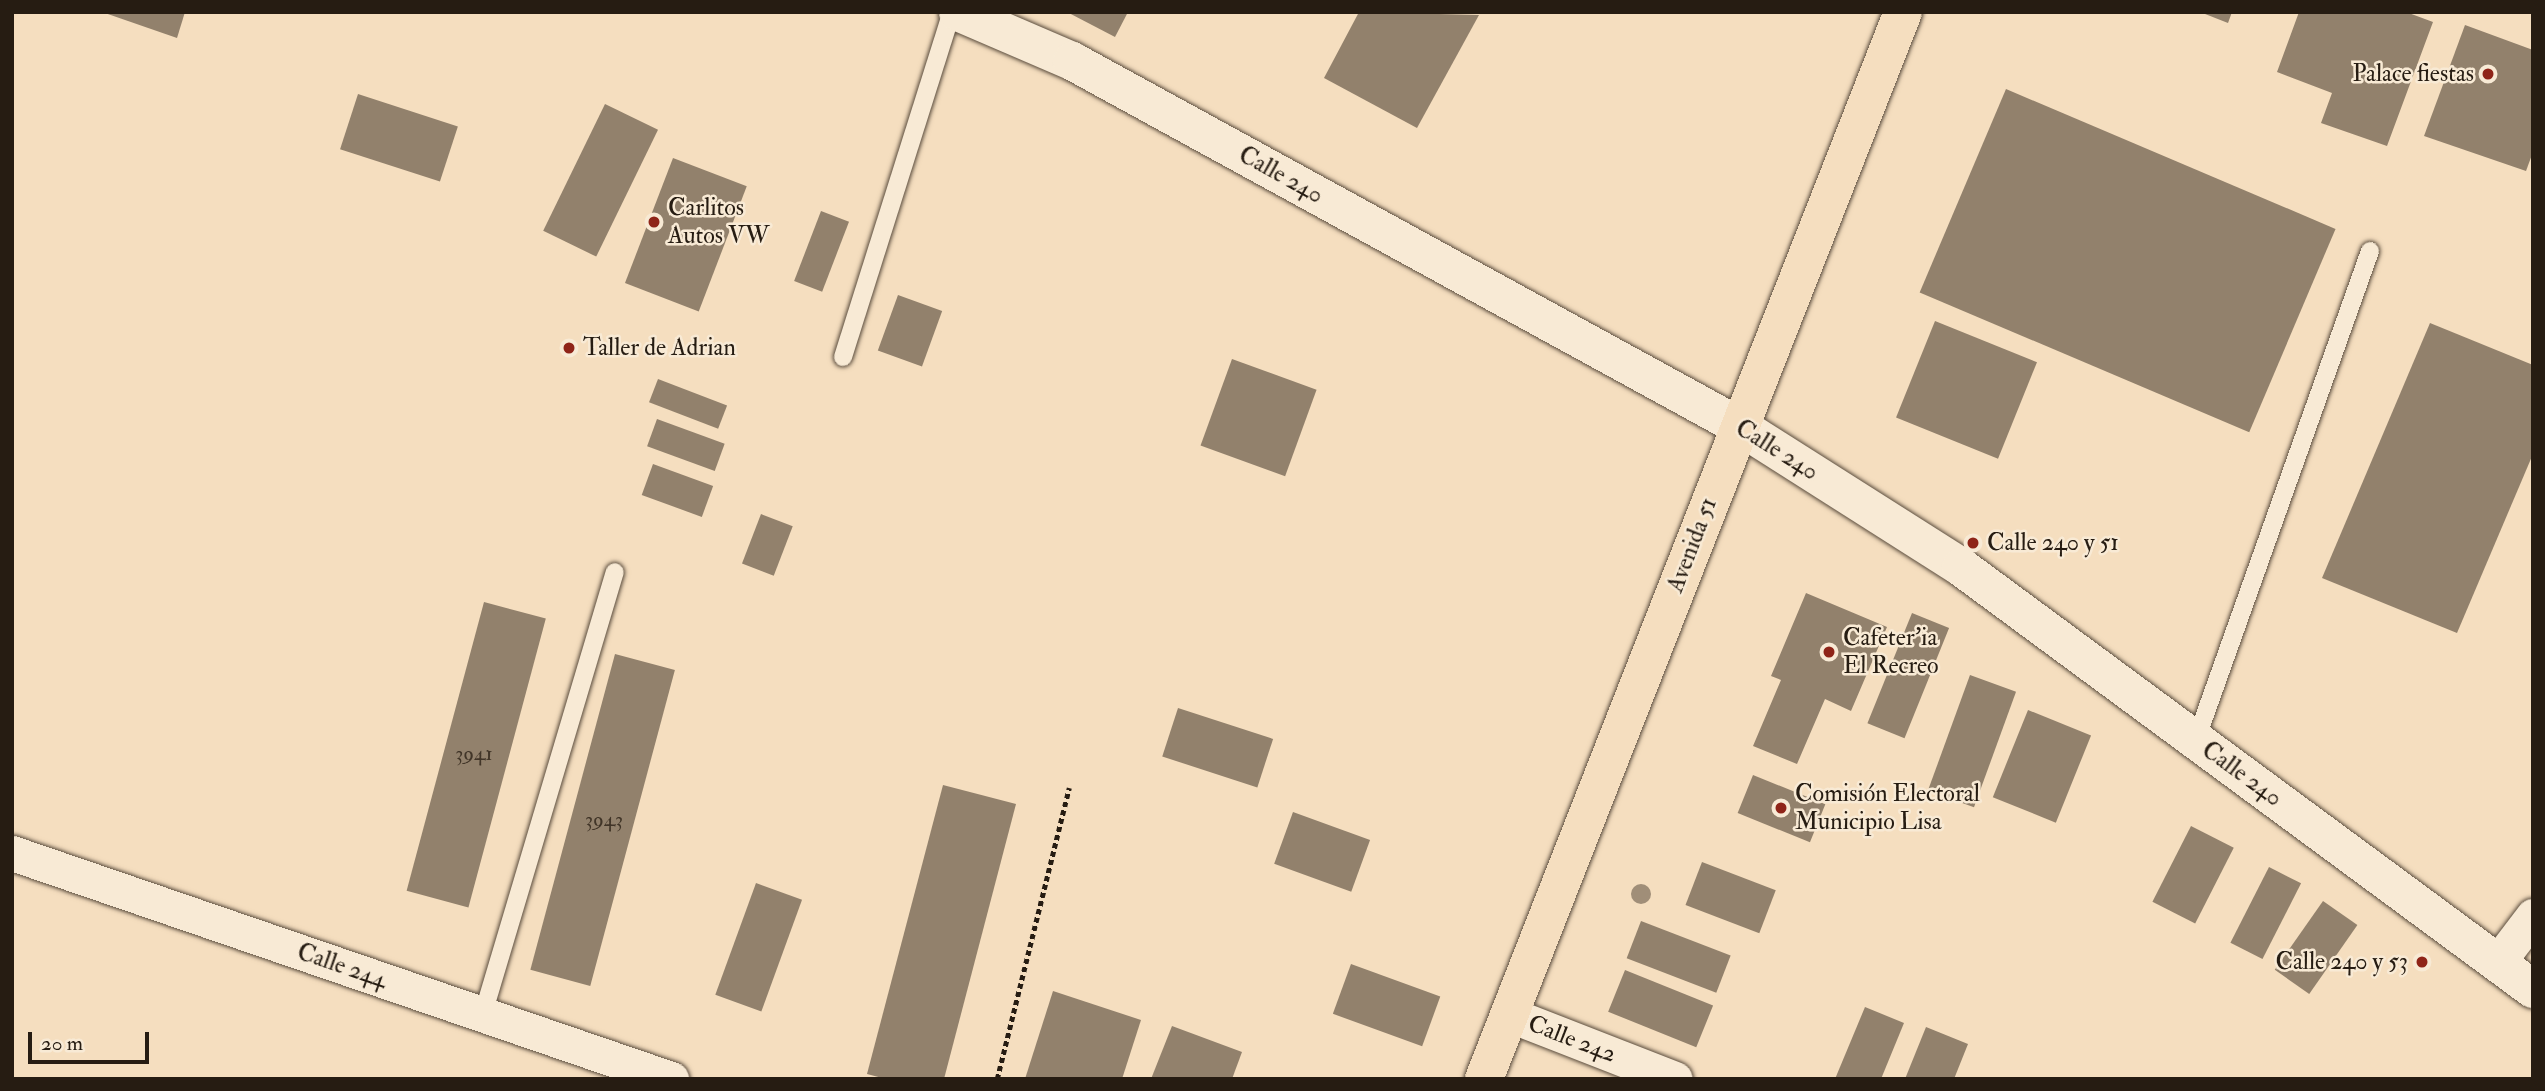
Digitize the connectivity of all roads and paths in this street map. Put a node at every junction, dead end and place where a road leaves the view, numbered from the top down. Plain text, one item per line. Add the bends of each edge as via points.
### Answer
1 (953, 12) edge
2 (958, 12) edge
3 (1903, 12) edge
4 (2370, 251) dead end
5 (843, 357) dead end
6 (1739, 426) junction
7 (615, 572) dead end
8 (2196, 740) junction
9 (1069, 788) dead end
10 (12, 853) edge
11 (2533, 916) edge
12 (2498, 962) junction
13 (2533, 989) edge
14 (483, 1014) junction
15 (1508, 1014) junction
16 (671, 1079) edge
17 (998, 1079) edge
18 (1484, 1079) edge
19 (1675, 1079) edge

1 - 5 lane
2 - 6 main road, Calle 240 via 1072,61
3 - 6 main road, Avenida 51
4 - 8 lane
6 - 8 main road, Calle 240 via 1961,567
6 - 15 main road, Avenida 51
7 - 14 lane
8 - 12 main road, Calle 240
9 - 17 path
10 - 14 street, Calle 244
11 - 12 street
12 - 13 main road, Calle 240
14 - 16 street, Calle 244
15 - 18 main road, Avenida 51
15 - 19 street, Calle 242

